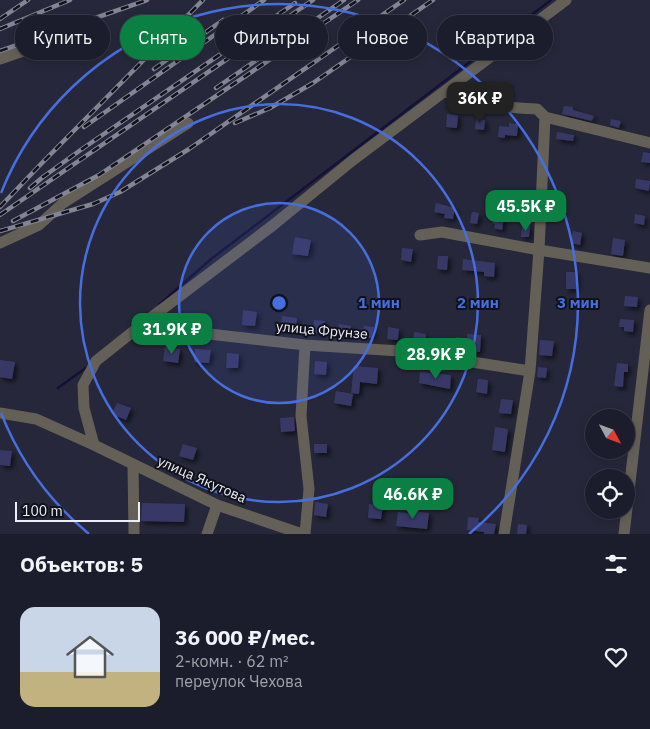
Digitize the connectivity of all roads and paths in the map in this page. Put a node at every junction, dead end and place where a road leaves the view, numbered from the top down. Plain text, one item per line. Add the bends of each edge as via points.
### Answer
1 (566, 0) edge
2 (15, 54) edge
3 (0, 59) edge
4 (445, 92) junction
5 (545, 118) junction
6 (188, 123) dead end
7 (650, 143) edge
8 (420, 235) dead end
9 (0, 243) edge
10 (539, 250) junction
11 (650, 268) edge
12 (650, 310) edge
13 (140, 326) junction
14 (305, 345) junction
15 (530, 371) junction
16 (0, 413) edge
17 (94, 445) junction
18 (133, 464) junction
19 (217, 505) junction
20 (134, 533) dead end
21 (207, 534) edge
22 (303, 534) edge
23 (504, 534) edge
24 (624, 534) edge

1 - 4 street
2 - 3 street
4 - 5 street via 473,102 538,109
4 - 13 street
5 - 7 street
5 - 10 street
6 - 9 street via 63,203 39,225
8 - 10 street via 442,232
10 - 11 street
10 - 15 street
12 - 24 street
13 - 14 street, улица Фрунзе
13 - 17 street via 96,362 83,385 84,408
14 - 15 street, улица Фрунзе via 400,351
14 - 22 street via 301,416 309,489
15 - 23 street
16 - 17 street, улица Якутова via 36,419
17 - 18 street, улица Якутова
18 - 19 street, улица Якутова
18 - 20 street
19 - 21 street
19 - 22 street, улица Якутова

